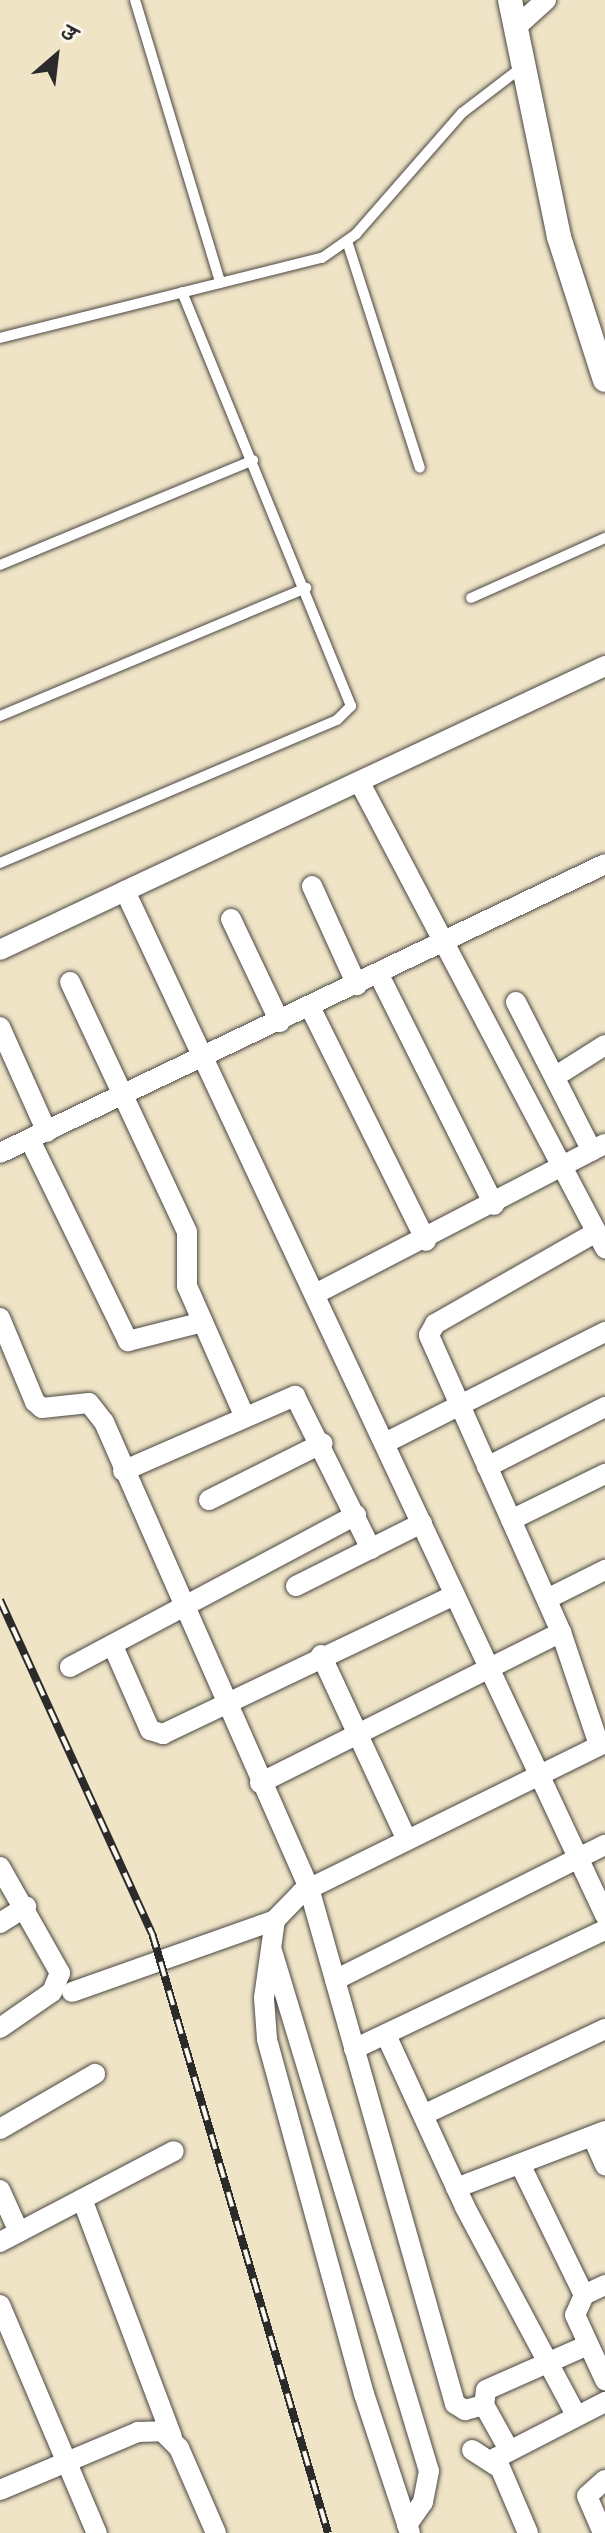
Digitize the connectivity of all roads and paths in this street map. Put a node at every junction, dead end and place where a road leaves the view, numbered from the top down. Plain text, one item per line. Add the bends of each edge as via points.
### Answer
1 (135, 0) edge
2 (510, 0) edge
3 (546, 0) edge
4 (515, 28) junction
5 (523, 66) junction
6 (347, 241) junction
7 (220, 282) junction
8 (182, 292) junction
9 (0, 338) edge
10 (605, 380) edge
11 (253, 460) junction
12 (420, 468) dead end
13 (605, 538) edge
14 (0, 565) edge
15 (306, 588) junction
16 (471, 598) dead end
17 (605, 666) edge
18 (0, 716) edge
19 (360, 783) junction
20 (0, 863) edge
21 (605, 864) edge
22 (312, 886) dead end
23 (125, 891) junction
24 (231, 919) dead end
25 (442, 947) junction
26 (0, 950) edge
27 (379, 975) junction
28 (70, 982) dead end
29 (357, 985) junction
30 (516, 1002) dead end
31 (310, 1007) junction
32 (280, 1022) junction
33 (0, 1027) edge
34 (605, 1045) edge
35 (208, 1059) junction
36 (556, 1076) junction
37 (125, 1097) junction
38 (38, 1136) junction
39 (598, 1147) edge
40 (0, 1153) edge
41 (564, 1170) junction
42 (494, 1205) junction
43 (600, 1231) edge
44 (426, 1241) junction
45 (317, 1293) junction
46 (0, 1318) edge
47 (203, 1322) junction
48 (605, 1332) edge
49 (460, 1407) junction
50 (605, 1407) edge
51 (243, 1413) junction
52 (323, 1443) junction
53 (385, 1443) junction
54 (487, 1467) junction
55 (123, 1471) junction
56 (605, 1474) edge
57 (209, 1500) dead end
58 (356, 1515) junction
59 (511, 1520) junction
60 (422, 1523) junction
61 (371, 1549) junction
62 (605, 1570) edge
63 (296, 1586) dead end
64 (455, 1595) junction
65 (547, 1599) junction
66 (183, 1611) junction
67 (561, 1632) junction
68 (113, 1646) junction
69 (321, 1655) junction
70 (70, 1667) dead end
71 (489, 1668) junction
72 (224, 1706) junction
73 (358, 1736) junction
74 (602, 1744) edge
75 (541, 1774) junction
76 (260, 1783) junction
77 (407, 1840) junction
78 (605, 1845) edge
79 (579, 1858) junction
80 (0, 1867) edge
81 (309, 1888) junction
82 (26, 1907) junction
83 (605, 1915) edge
84 (275, 1920) junction
85 (0, 1923) edge
86 (605, 1930) edge
87 (270, 1947) junction
88 (335, 1980) junction
89 (72, 1992) dead end
90 (0, 2028) edge
91 (605, 2029) edge
92 (386, 2035) junction
93 (354, 2049) junction
94 (95, 2074) dead end
95 (423, 2115) junction
96 (0, 2129) edge
97 (599, 2135) edge
98 (174, 2151) dead end
99 (520, 2164) junction
100 (605, 2165) edge
101 (456, 2188) junction
102 (0, 2190) edge
103 (82, 2199) junction
104 (19, 2232) junction
105 (0, 2242) edge
106 (605, 2285) edge
107 (584, 2295) junction
108 (0, 2305) edge
109 (588, 2345) junction
110 (548, 2363) junction
111 (605, 2380) edge
112 (605, 2402) edge
113 (484, 2405) junction
114 (576, 2415) junction
115 (172, 2437) junction
116 (508, 2448) junction
117 (472, 2450) dead end
118 (68, 2463) junction
119 (497, 2466) junction
120 (605, 2480) edge
121 (0, 2490) edge
122 (408, 2529) edge
123 (97, 2533) edge
124 (216, 2533) edge
125 (528, 2533) edge
126 (603, 2533) edge

1 - 7 lane
2 - 4 street
3 - 4 street
4 - 5 street
5 - 6 lane via 462,113
5 - 10 street via 559,237
6 - 7 lane via 303,264
6 - 12 lane
7 - 8 lane
8 - 9 lane
8 - 11 lane
11 - 14 lane
11 - 15 lane
13 - 16 lane
15 - 18 lane
15 - 20 lane via 351,693 349,711
17 - 19 street
19 - 23 street
19 - 25 street
21 - 25 street
22 - 29 street
23 - 26 street
23 - 35 street
24 - 32 street
25 - 27 street
25 - 41 street
27 - 29 street
27 - 42 street
28 - 37 street
29 - 31 street
30 - 36 street
31 - 32 street
31 - 44 street
32 - 35 street
33 - 38 street
34 - 36 street
35 - 37 street
35 - 45 street
36 - 39 street
37 - 38 street
37 - 47 street via 187,1232 185,1279
38 - 40 street
38 - 47 street via 128,1341
39 - 41 street
41 - 42 street
41 - 43 street
42 - 44 street
43 - 49 street via 430,1328
44 - 45 street
45 - 53 street
46 - 55 street via 35,1402 42,1408 89,1403
47 - 51 street
48 - 49 street
49 - 53 street
49 - 54 street
50 - 54 street
51 - 52 street via 295,1396
51 - 55 street
52 - 57 street
52 - 58 street
53 - 60 street
54 - 59 street
55 - 66 street
56 - 59 street
58 - 61 street
58 - 66 street
59 - 65 street
60 - 61 street
60 - 64 street
61 - 63 street
62 - 65 street
64 - 69 street
64 - 71 street
65 - 67 street
66 - 68 street
66 - 72 street
67 - 71 street
67 - 74 street
68 - 70 street
68 - 72 street via 155,1735
69 - 72 street
69 - 73 street
71 - 73 street
71 - 75 street
72 - 76 street
73 - 76 street
73 - 77 street
74 - 75 street
75 - 77 street
75 - 79 street
76 - 81 street
77 - 81 street
78 - 79 street
79 - 83 street
79 - 88 street
80 - 82 street
81 - 84 street
81 - 88 street
82 - 85 street
82 - 90 street via 59,1982
84 - 87 street
84 - 89 street
86 - 92 street
87 - 122 street via 267,2039
87 - 122 street via 429,2471 423,2502
88 - 93 street
91 - 95 street
92 - 93 street
92 - 95 street
93 - 113 street via 455,2404 465,2410
94 - 96 street
95 - 101 street
97 - 99 street
97 - 100 street
98 - 103 street
99 - 101 street
99 - 107 street
101 - 110 street
102 - 104 street
103 - 104 street
103 - 115 street
104 - 105 street
106 - 107 street
107 - 109 street via 575,2315
108 - 118 street
109 - 110 street
109 - 111 street
110 - 113 street via 486,2390
110 - 114 street
112 - 114 street
113 - 116 street
114 - 116 street
115 - 118 street via 138,2432
115 - 124 street
116 - 119 street
117 - 119 street
118 - 121 street
118 - 123 street
119 - 125 street
120 - 126 street via 587,2496

